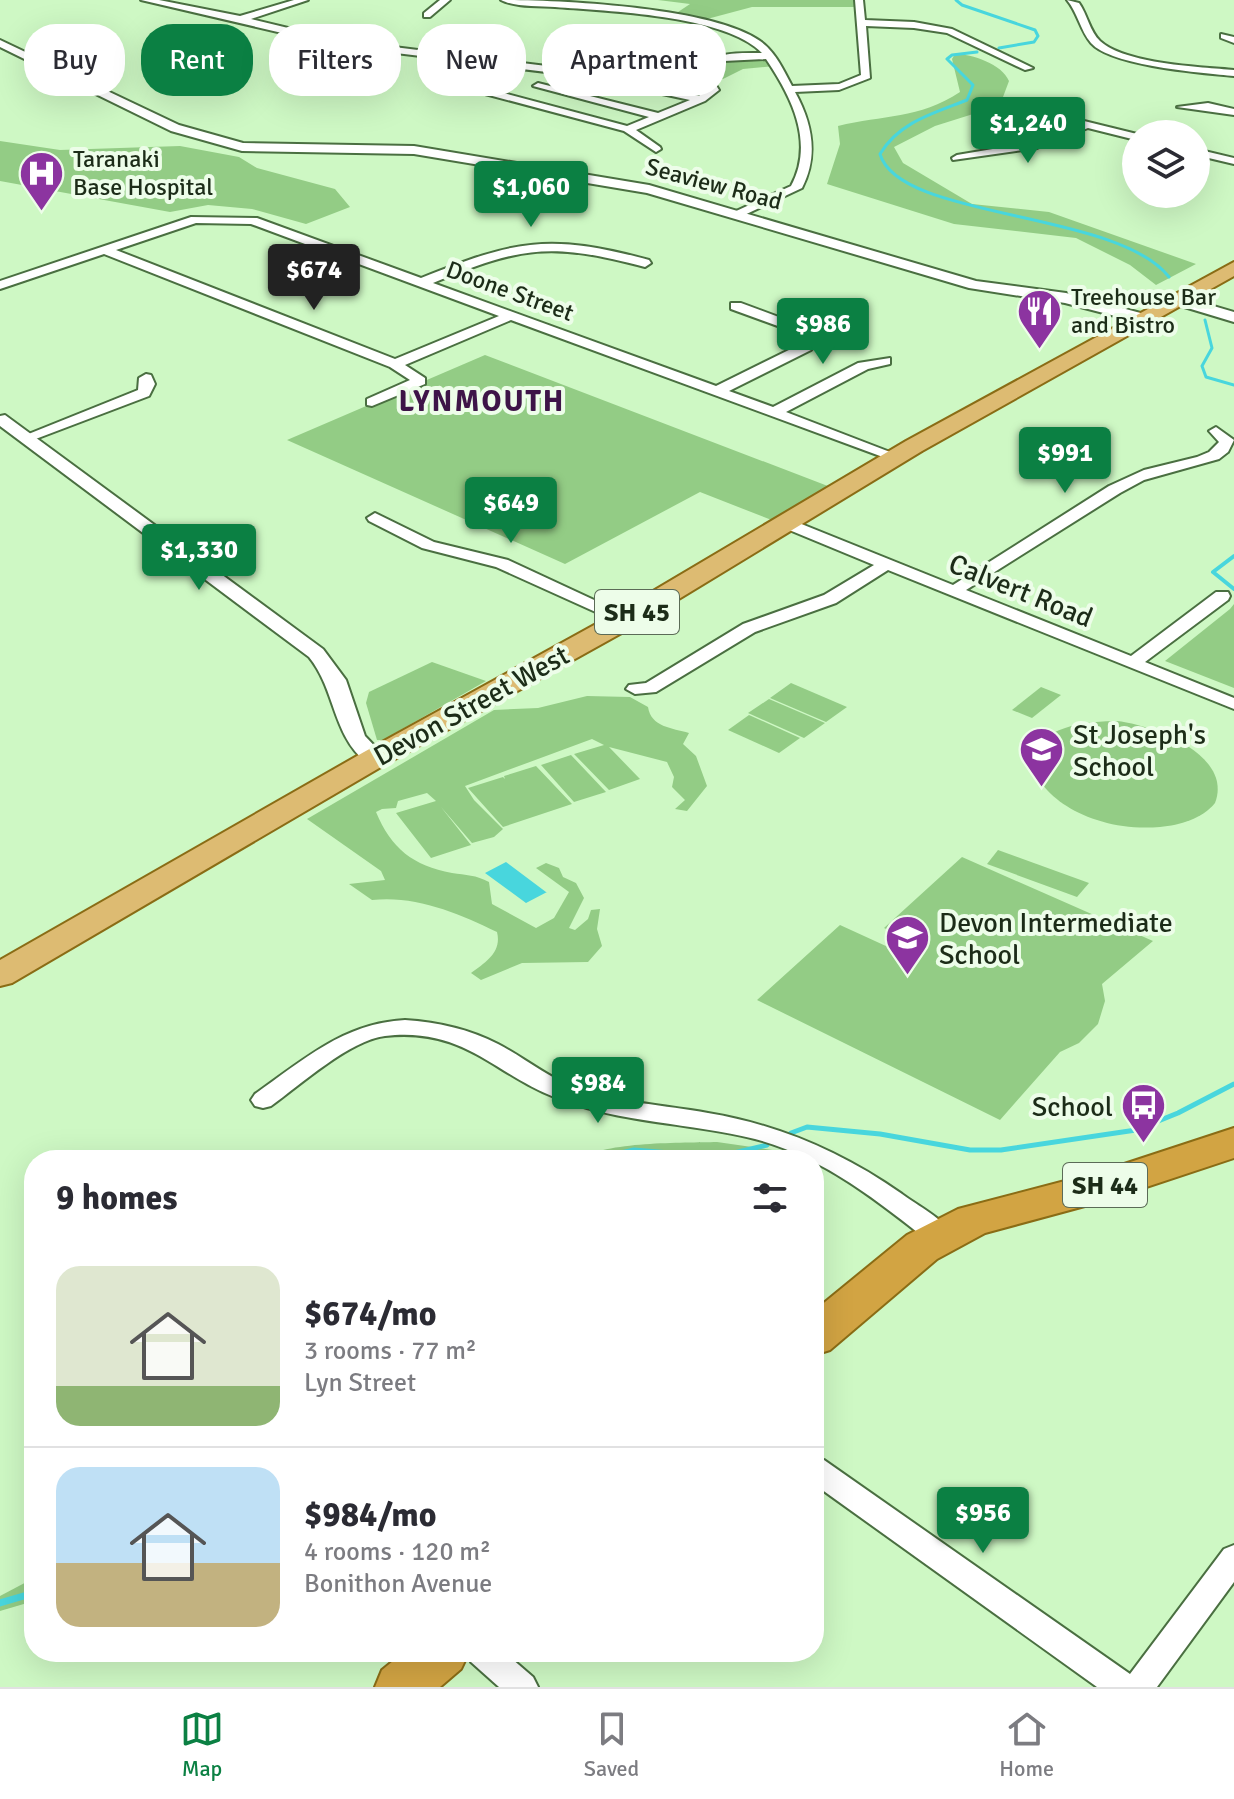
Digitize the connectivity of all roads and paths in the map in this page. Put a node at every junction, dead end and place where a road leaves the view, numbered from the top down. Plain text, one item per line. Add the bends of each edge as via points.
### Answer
1 (145, 0) edge
2 (304, 0) edge
3 (446, 0) edge
4 (505, 0) edge
5 (859, 0) edge
6 (1071, 0) edge
7 (427, 15) dead end
8 (241, 19) junction
9 (861, 23) junction
10 (0, 43) edge
11 (417, 54) edge
12 (767, 56) junction
13 (1028, 68) dead end
14 (1234, 73) edge
15 (860, 82) junction
16 (538, 86) dead end
17 (542, 87) edge
18 (834, 87) junction
19 (876, 87) dead end
20 (788, 89) junction
21 (859, 94) dead end
22 (504, 96) edge
23 (577, 96) edge
24 (609, 96) edge
25 (688, 96) edge
26 (701, 99) junction
27 (596, 101) junction
28 (1182, 107) dead end
29 (1023, 109) dead end
30 (1234, 112) edge
31 (658, 116) junction
32 (1086, 125) junction
33 (628, 129) junction
34 (1122, 134) edge
35 (656, 149) dead end
36 (1210, 155) edge
37 (957, 158) dead end
38 (1234, 161) edge
39 (738, 214) junction
40 (103, 249) junction
41 (645, 263) dead end
42 (1234, 268) edge
43 (423, 282) junction
44 (0, 285) edge
45 (1176, 300) junction
46 (736, 306) dead end
47 (513, 315) junction
48 (1234, 317) edge
49 (1142, 318) junction
50 (885, 361) dead end
51 (395, 364) junction
52 (146, 378) dead end
53 (717, 391) junction
54 (372, 402) dead end
55 (775, 412) junction
56 (2, 418) edge
57 (1216, 431) dead end
58 (28, 437) junction
59 (896, 457) junction
60 (375, 518) dead end
61 (788, 524) junction
62 (887, 564) junction
63 (954, 591) junction
64 (1222, 596) dead end
65 (626, 619) junction
66 (1133, 663) junction
67 (635, 689) dead end
68 (1234, 704) edge
69 (375, 758) junction
70 (0, 975) edge
71 (263, 1100) dead end
72 (1234, 1143) edge
73 (805, 1150) edge
74 (824, 1160) edge
75 (940, 1236) junction
76 (824, 1329) edge
77 (824, 1475) edge
78 (1234, 1558) edge
79 (431, 1662) edge
80 (493, 1662) edge
81 (401, 1687) edge
82 (522, 1687) edge
83 (1122, 1687) edge
84 (1139, 1687) edge

1 - 8 street
2 - 8 street
3 - 7 street
4 - 12 street via 708,24 750,39
5 - 9 street
6 - 14 street via 1101,47
8 - 11 street via 338,43
9 - 13 street via 949,31
9 - 15 street via 868,72
10 - 39 street, Seaview Road via 175,128 242,147 414,150 649,189
12 - 20 street
12 - 26 street via 706,64 702,71 715,88
15 - 18 street
15 - 19 street
16 - 17 street
18 - 20 street
18 - 21 street
20 - 39 street via 806,125 800,181 788,193
22 - 33 street
23 - 27 street
24 - 27 street
25 - 26 street
26 - 31 street
27 - 31 street
28 - 30 street
29 - 32 street
31 - 33 street
32 - 34 street
32 - 37 street via 1048,142
33 - 35 street
36 - 38 street
39 - 49 street, Seaview Road via 961,281 1066,298
40 - 43 street, Doone Street via 195,219 246,219
40 - 44 street, Doone Street
40 - 51 street
41 - 43 street via 534,246 495,254
42 - 45 main road, Devon Street West / SH 45
43 - 47 street, Doone Street
45 - 48 street
45 - 49 main road, Devon Street West / SH 45
46 - 53 street via 803,328 815,338
47 - 51 street
47 - 53 street, Doone Street
49 - 59 main road, Devon Street West / SH 45
50 - 55 street via 863,366
51 - 54 street via 420,381
52 - 58 street via 144,393
53 - 55 street, Doone Street
55 - 59 street, Doone Street
56 - 58 street
57 - 63 street via 1227,441 1216,456 1150,473 1096,498
58 - 69 street via 316,653 335,674 355,742
59 - 61 main road, Devon Street West / SH 45
60 - 65 street via 428,545 502,563
61 - 62 street, Calvert Road
61 - 65 main road, Devon Street West / SH 45
62 - 63 street, Calvert Road
62 - 67 street via 830,599 749,628 650,688
63 - 66 street, Calvert Road
64 - 66 street
65 - 69 main road, Devon Street West / SH 45
66 - 68 street, Calvert Road
69 - 70 main road, Devon Street West / SH 45
71 - 73 street via 367,1031 421,1028 458,1035 577,1097 751,1130
72 - 75 highway, SH 44 via 1107,1185 973,1220
74 - 75 street
75 - 76 highway, SH 44
77 - 83 street
78 - 84 street
79 - 81 highway
80 - 82 street

